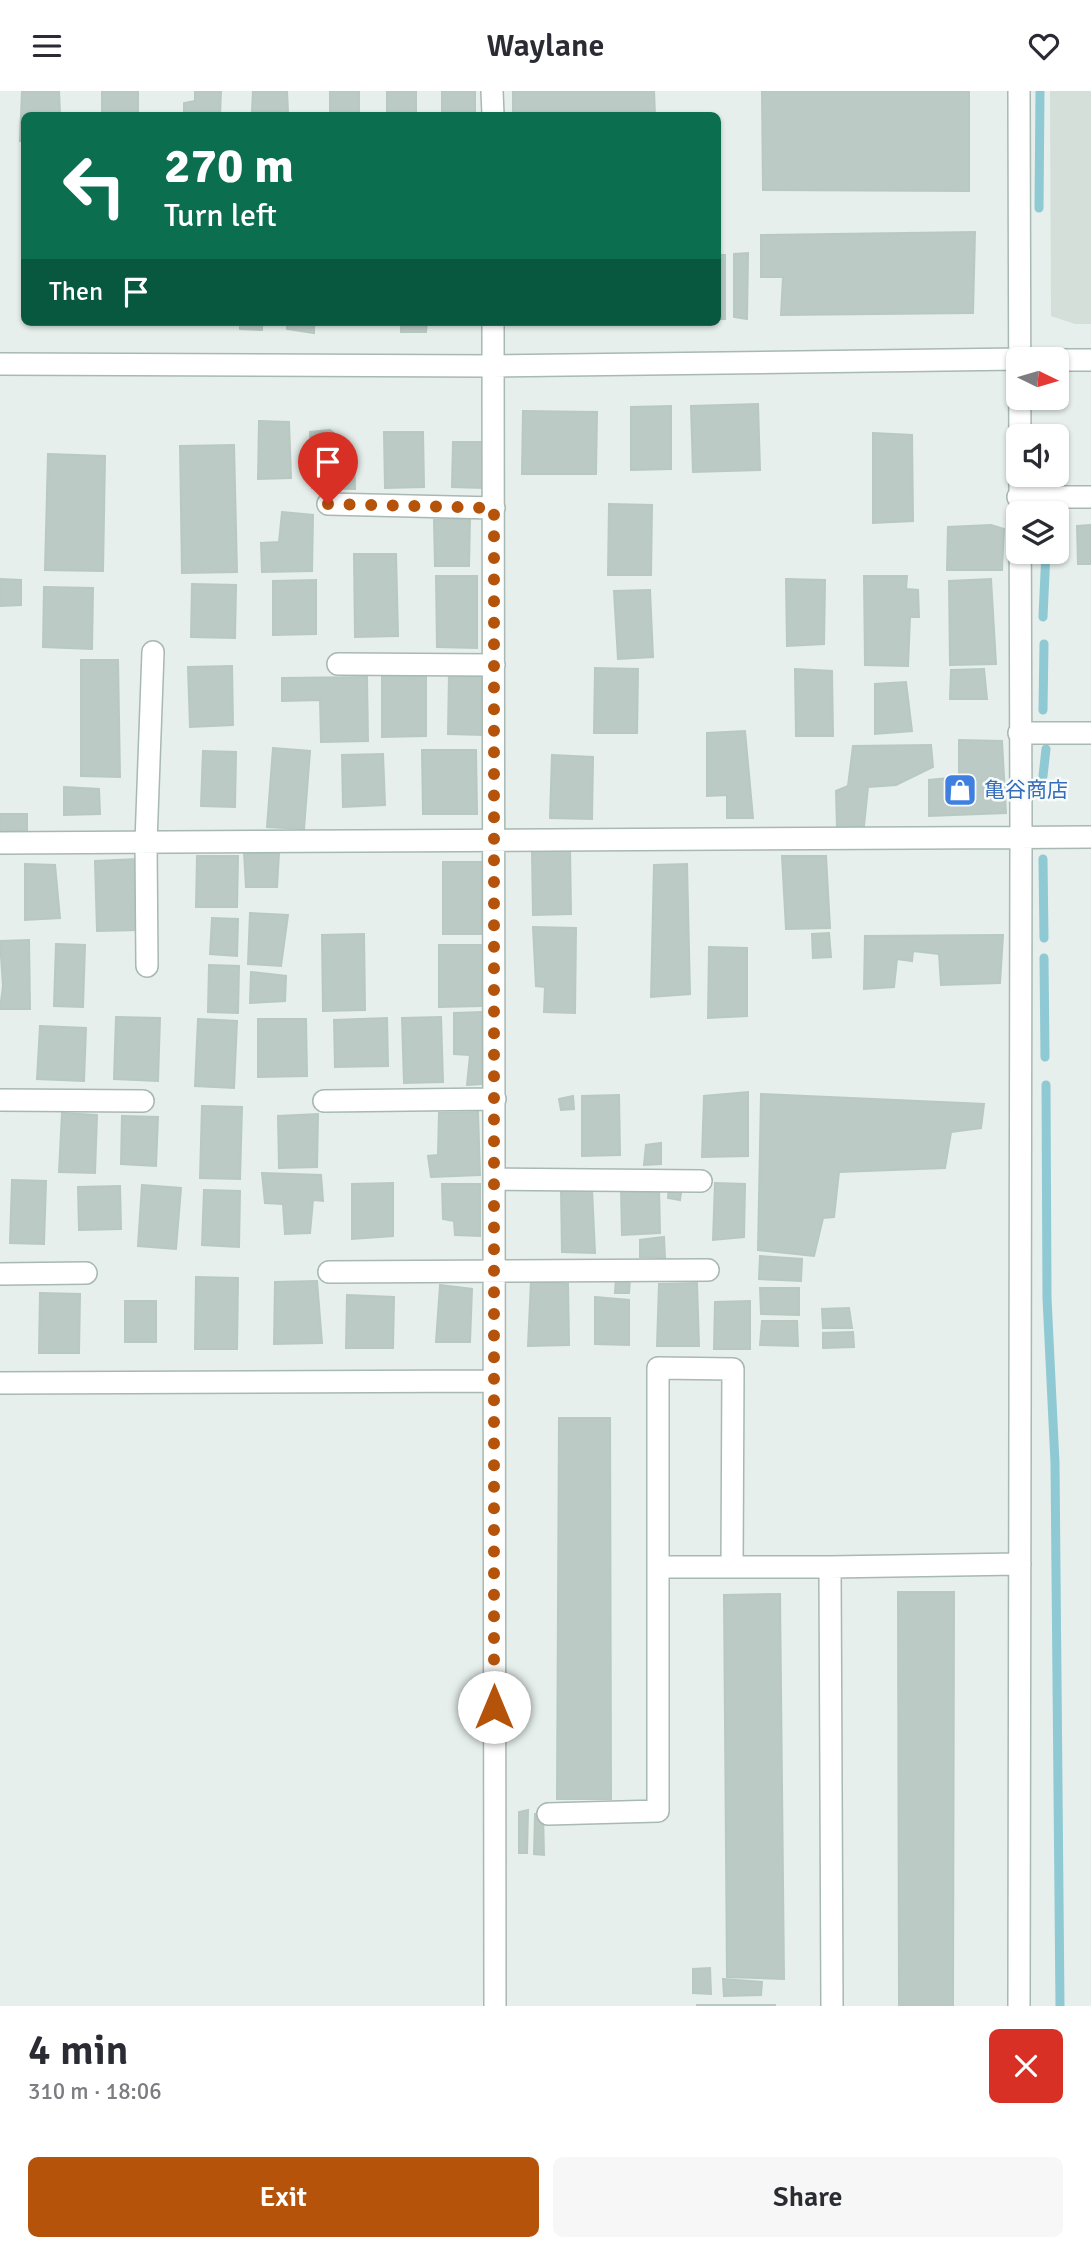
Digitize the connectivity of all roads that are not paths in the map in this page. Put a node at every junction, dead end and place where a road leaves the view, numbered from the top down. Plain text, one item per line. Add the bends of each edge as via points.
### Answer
1 (492, 91) edge
2 (1018, 91) edge
3 (493, 112) edge
4 (493, 326) edge
5 (1018, 347) edge
6 (1006, 359) edge
7 (1069, 360) edge
8 (1091, 360) edge
9 (0, 364) edge
10 (493, 366) junction
11 (1018, 410) edge
12 (1018, 497) junction
13 (1091, 498) edge
14 (328, 504) dead end
15 (494, 508) junction
16 (153, 652) dead end
17 (338, 664) dead end
18 (494, 665) junction
19 (1019, 733) junction
20 (1091, 733) edge
21 (1021, 837) junction
22 (1091, 837) edge
23 (146, 842) junction
24 (495, 842) junction
25 (0, 843) edge
26 (147, 966) dead end
27 (495, 1099) junction
28 (0, 1100) edge
29 (143, 1101) dead end
30 (324, 1101) dead end
31 (494, 1178) junction
32 (701, 1181) dead end
33 (708, 1270) dead end
34 (329, 1272) dead end
35 (494, 1272) junction
36 (86, 1273) dead end
37 (0, 1275) edge
38 (494, 1381) junction
39 (0, 1383) edge
40 (1020, 1564) junction
41 (658, 1567) junction
42 (733, 1567) junction
43 (830, 1567) junction
44 (548, 1814) dead end
45 (495, 2006) edge
46 (832, 2006) edge
47 (1019, 2006) edge

1 - 3 street
2 - 5 street
4 - 10 street
6 - 10 street
7 - 8 street
9 - 10 street
10 - 15 street
11 - 12 street
12 - 13 street
12 - 19 street
14 - 15 street
15 - 18 street
16 - 23 street
17 - 18 street
18 - 24 street
19 - 20 street
19 - 21 street
21 - 22 street
21 - 24 street
21 - 40 street
23 - 24 street
23 - 25 street
23 - 26 street
24 - 27 street
27 - 30 street
27 - 31 street
28 - 29 street
31 - 32 street
31 - 35 street
33 - 35 street
34 - 35 street
35 - 38 street
36 - 37 street
38 - 39 street
38 - 45 street
40 - 43 street
40 - 47 street
41 - 42 street
41 - 42 street via 658,1368 733,1369
41 - 44 street via 658,1811
42 - 43 street
43 - 46 street

